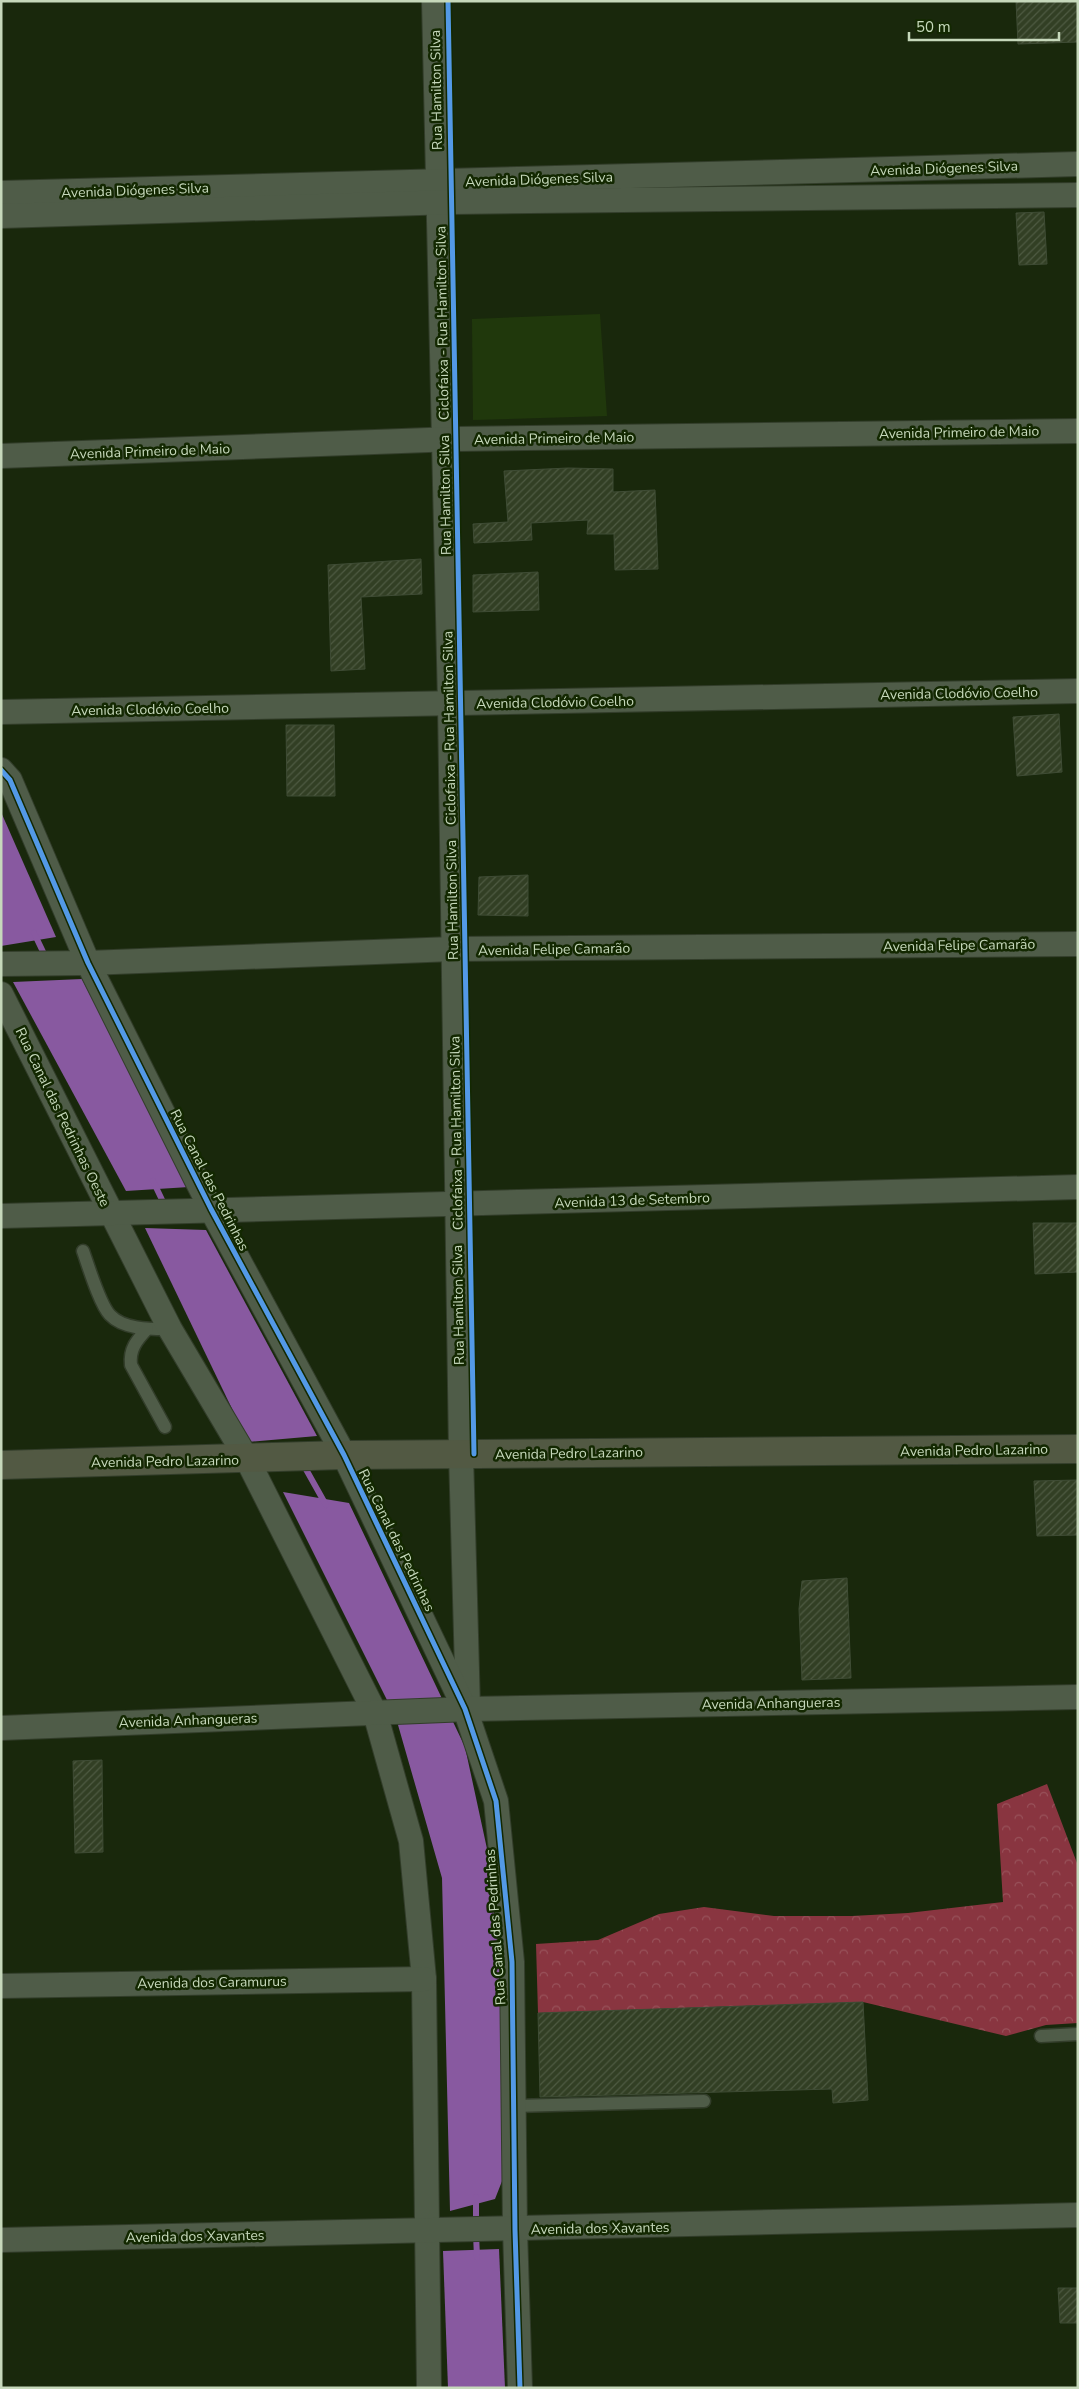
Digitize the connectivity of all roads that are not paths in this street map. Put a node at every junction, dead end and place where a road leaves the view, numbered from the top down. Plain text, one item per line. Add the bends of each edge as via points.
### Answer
1 (434, 1) edge
2 (1078, 164) edge
3 (438, 192) junction
4 (1, 193) edge
5 (1078, 195) edge
6 (1, 216) edge
7 (1078, 431) edge
8 (444, 440) junction
9 (1, 456) edge
10 (1078, 691) edge
11 (450, 704) junction
12 (1, 712) edge
13 (1, 770) edge
14 (1078, 944) edge
15 (452, 949) junction
16 (80, 963) junction
17 (1, 964) edge
18 (1, 994) edge
19 (1078, 1187) edge
20 (456, 1205) junction
21 (211, 1209) junction
22 (122, 1214) junction
23 (1, 1216) edge
24 (83, 1250) dead end
25 (158, 1329) junction
26 (164, 1427) dead end
27 (1078, 1449) edge
28 (461, 1454) junction
29 (344, 1455) junction
30 (247, 1459) junction
31 (1, 1465) edge
32 (1078, 1697) edge
33 (462, 1710) junction
34 (379, 1713) junction
35 (1, 1728) edge
36 (424, 1979) junction
37 (1, 1986) edge
38 (1078, 2034) edge
39 (1041, 2036) dead end
40 (704, 2101) dead end
41 (514, 2106) junction
42 (1078, 2215) edge
43 (505, 2230) junction
44 (428, 2232) junction
45 (1, 2240) edge
46 (429, 2388) edge
47 (520, 2388) edge

1 - 3 street, Rua Hamilton Silva
2 - 3 street, Avenida Diógenes Silva
3 - 4 street, Avenida Diógenes Silva
3 - 5 street, Avenida Diógenes Silva
3 - 6 street, Avenida Diógenes Silva
3 - 8 street, Rua Hamilton Silva
7 - 8 street, Avenida Primeiro de Maio
8 - 9 street, Avenida Primeiro de Maio
8 - 11 street, Rua Hamilton Silva
10 - 11 street, Avenida Clodóvio Coelho
11 - 12 street, Avenida Clodóvio Coelho
11 - 15 street, Rua Hamilton Silva
13 - 16 street, Rua Canal das Pedrinhas via 10,780
14 - 15 street, Avenida Felipe Camarão
15 - 16 street, Avenida Felipe Camarão
15 - 20 street, Rua Hamilton Silva
16 - 17 street, Avenida Felipe Camarão
16 - 21 street, Rua Canal das Pedrinhas
18 - 22 street, Rua Canal das Pedrinhas Oeste
19 - 20 street, Avenida 13 de Setembro
20 - 21 street, Avenida 13 de Setembro
20 - 28 street, Rua Hamilton Silva
21 - 22 street, Avenida 13 de Setembro
21 - 29 street, Rua Canal das Pedrinhas
22 - 23 street
22 - 25 street
24 - 25 lane via 110,1315 124,1323
25 - 26 lane via 135,1343 130,1355 131,1365
25 - 30 street
27 - 28 main road, Avenida Pedro Lazarino
28 - 29 main road, Avenida Pedro Lazarino
28 - 33 street, Rua Hamilton Silva
29 - 30 main road, Avenida Pedro Lazarino
29 - 33 street, Rua Canal das Pedrinhas
30 - 31 main road, Avenida Pedro Lazarino
30 - 34 street
32 - 33 street, Avenida Anhangueras
33 - 34 street, Avenida Anhangueras
33 - 41 street, Rua Canal das Pedrinhas via 496,1802 512,1962
34 - 35 street, Avenida Anhangueras
34 - 36 street via 412,1841
36 - 37 street, Avenida dos Caramurus
36 - 44 street
38 - 39 lane
40 - 41 lane
41 - 43 street, Rua Canal das Pedrinhas
42 - 43 street, Avenida dos Xavantes
43 - 44 street, Avenida dos Xavantes
43 - 47 street, Rua Canal das Pedrinhas
44 - 45 street, Avenida dos Xavantes
44 - 46 street

